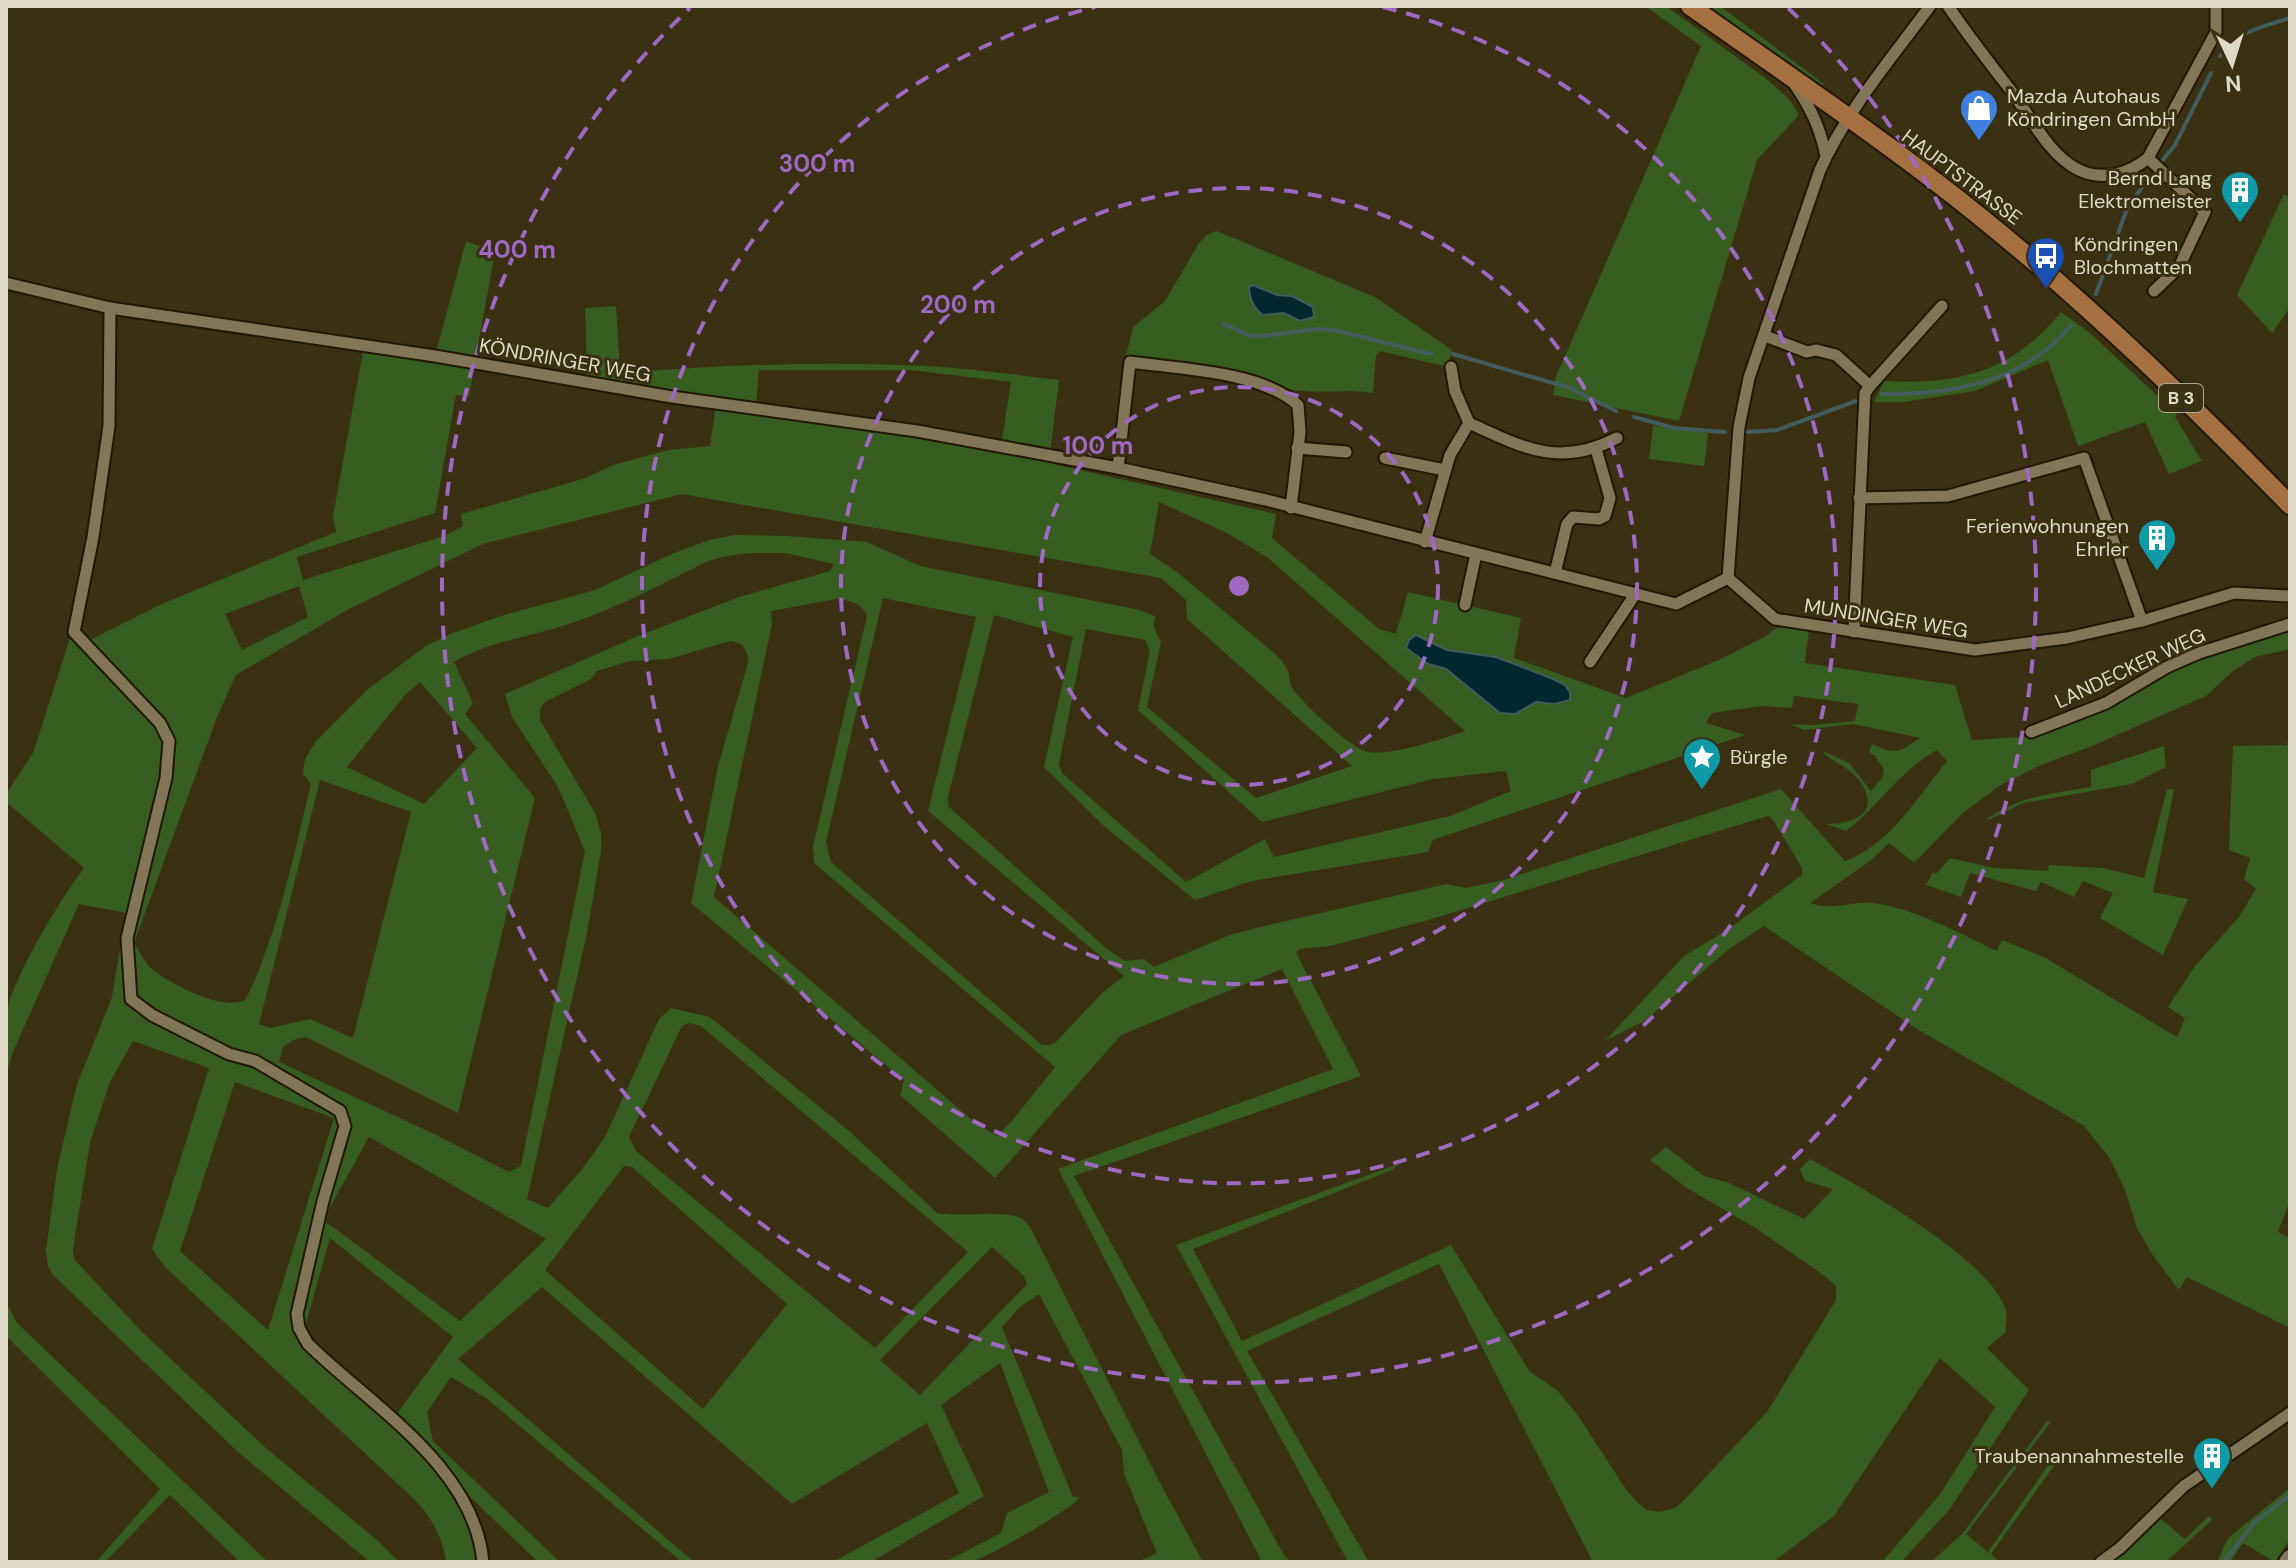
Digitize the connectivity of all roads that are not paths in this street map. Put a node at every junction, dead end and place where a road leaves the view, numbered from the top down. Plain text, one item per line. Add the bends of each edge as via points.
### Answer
1 (1690, 6) edge
2 (1930, 6) edge
3 (1948, 6) edge
4 (2216, 6) edge
5 (1788, 76) junction
6 (1848, 119) junction
7 (1826, 157) junction
8 (2148, 158) junction
9 (6, 283) edge
10 (2154, 291) dead end
11 (1942, 306) dead end
12 (110, 308) junction
13 (1765, 336) junction
14 (1451, 367) dead end
15 (1870, 386) junction
16 (1469, 423) junction
17 (1617, 438) dead end
18 (1297, 448) junction
19 (1596, 449) junction
20 (1346, 452) dead end
21 (1385, 458) dead end
22 (1118, 468) junction
23 (1445, 470) junction
24 (1859, 498) junction
25 (2290, 505) edge
26 (1291, 508) junction
27 (1425, 542) junction
28 (1476, 554) junction
29 (1555, 573) junction
30 (1728, 578) junction
31 (1636, 593) junction
32 (2290, 596) edge
33 (1465, 605) dead end
34 (2142, 621) junction
35 (2290, 624) edge
36 (1854, 632) junction
37 (1590, 662) dead end
38 (2031, 732) dead end
39 (2290, 1413) edge
40 (483, 1562) edge
41 (2101, 1562) edge

1 - 5 main road, B 3
2 - 6 street
3 - 8 street via 2053,149 2076,169 2115,175
4 - 8 street via 2216,32
5 - 6 main road, B 3
5 - 7 street via 1811,108
6 - 7 street
6 - 25 main road, HAUPTSTRASSE / B 3 via 2019,249
7 - 13 street
8 - 10 street via 2205,212 2179,267
9 - 12 street, KÖNDRINGER WEG
11 - 15 street
12 - 22 street, KÖNDRINGER WEG via 917,431
12 - 40 street via 109,426 74,632 160,723 169,741 166,778 127,938 131,999 152,1015 229,1054 255,1061 340,1111 345,1126 297,1314 299,1328 308,1344 400,1425 446,1474 476,1526
13 - 15 street via 1807,352 1836,355
13 - 30 street via 1739,427
14 - 16 street
15 - 24 street via 1865,393
16 - 19 street via 1527,449 1571,454
16 - 23 street
17 - 19 street
18 - 20 street
18 - 22 street via 1298,405 1286,394 1236,377 1130,362
18 - 26 street
19 - 29 street via 1610,498 1605,516 1573,517
21 - 23 street
22 - 26 street
23 - 27 street
24 - 34 street via 1948,496 2084,458
24 - 36 street
26 - 27 street
27 - 28 street
28 - 29 street
28 - 33 street
29 - 31 street
30 - 31 street via 1676,604
30 - 36 street, MUNDINGER WEG via 1775,619
31 - 37 street
32 - 34 street, MUNDINGER WEG via 2234,593
34 - 36 street, MUNDINGER WEG via 1975,650
35 - 38 street, LANDECKER WEG via 2199,653 2106,703
39 - 41 street via 2184,1486

